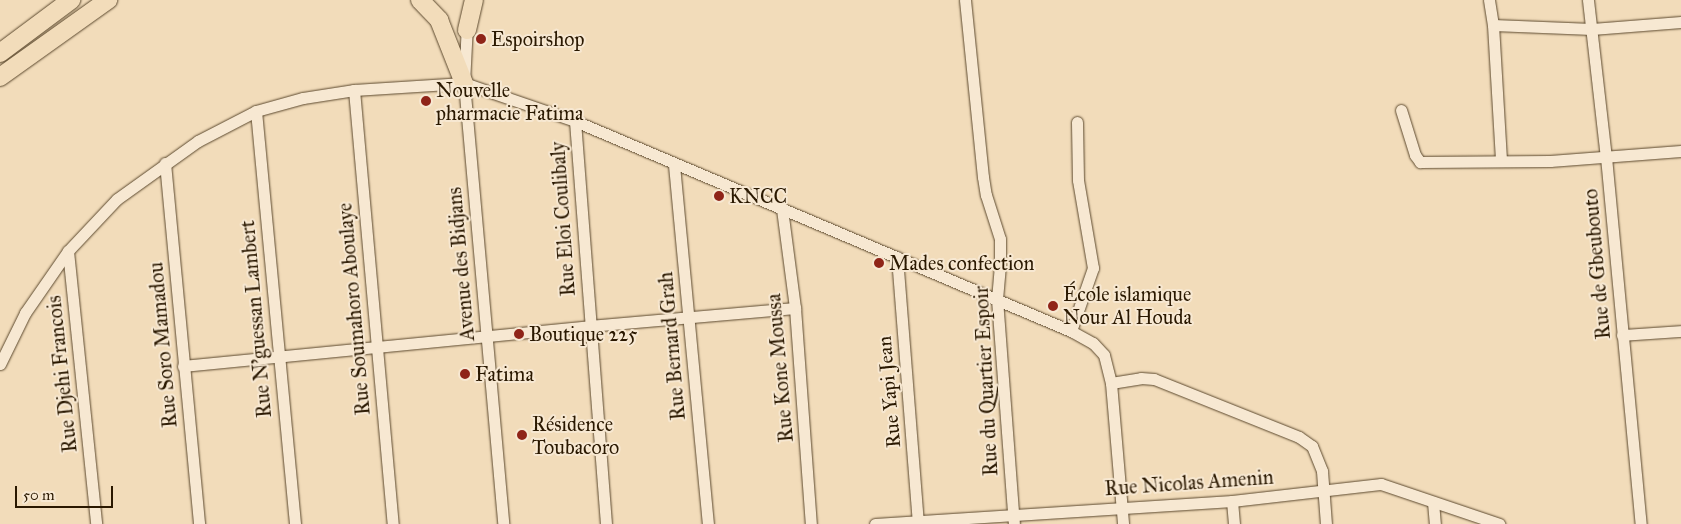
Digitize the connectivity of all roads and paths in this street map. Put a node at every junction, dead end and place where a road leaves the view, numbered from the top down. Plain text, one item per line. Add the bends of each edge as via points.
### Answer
1 (71, 0) edge
2 (108, 0) edge
3 (420, 0) edge
4 (467, 0) edge
5 (474, 0) edge
6 (965, 0) edge
7 (1489, 0) edge
8 (1588, 0) edge
9 (1681, 22) edge
10 (1493, 25) junction
11 (1592, 29) junction
12 (467, 30) junction
13 (0, 53) edge
14 (0, 76) edge
15 (464, 83) junction
16 (354, 90) junction
17 (1401, 110) dead end
18 (256, 111) junction
19 (574, 121) junction
20 (1077, 122) dead end
21 (1681, 150) edge
22 (1606, 157) junction
23 (1501, 160) junction
24 (165, 163) junction
25 (674, 165) junction
26 (782, 209) junction
27 (68, 250) junction
28 (897, 257) junction
29 (997, 300) junction
30 (795, 308) junction
31 (688, 317) junction
32 (589, 326) junction
33 (1071, 331) junction
34 (1681, 331) edge
35 (1622, 335) junction
36 (486, 338) junction
37 (376, 348) junction
38 (278, 356) junction
39 (0, 364) edge
40 (183, 366) junction
41 (1111, 382) junction
42 (1323, 490) junction
43 (1232, 501) junction
44 (1432, 502) junction
45 (1121, 507) junction
46 (1013, 519) edge
47 (918, 522) edge
48 (96, 524) edge
49 (199, 524) edge
50 (295, 524) edge
51 (393, 524) edge
52 (503, 524) edge
53 (606, 524) edge
54 (708, 524) edge
55 (810, 524) edge
56 (875, 524) edge
57 (1123, 524) edge
58 (1234, 524) edge
59 (1326, 524) edge
60 (1435, 524) edge
61 (1499, 524) edge
62 (1641, 524) edge

1 - 13 main road
2 - 14 main road
3 - 15 main road via 439,20
4 - 12 street, Avenue des Bidjans
5 - 12 main road
6 - 29 street, Rue du Quartier Espoir via 983,177 1000,239
7 - 10 street
8 - 11 street, Rue de Gbeubouto
9 - 11 street
10 - 11 street
10 - 23 street
11 - 22 street, Rue de Gbeubouto
12 - 15 street, Avenue des Bidjans
15 - 16 street
15 - 19 street
15 - 36 street, Avenue des Bidjans
16 - 18 street via 303,98
16 - 37 street, Rue Soumahoro Aboulaye
17 - 23 street via 1420,162
18 - 24 street via 198,141
18 - 38 street, Rue N'guessan Lambert
19 - 25 street
19 - 32 street, Rue Eloi Coulibaly
20 - 33 street via 1078,180 1093,268
21 - 22 street
22 - 23 street
22 - 35 street, Rue de Gbeubouto
24 - 27 street via 117,199
24 - 40 street, Rue Soro Mamadou
25 - 26 street
25 - 31 street, Rue Bernard Grah
26 - 28 street
26 - 30 street, Rue Kone Moussa
27 - 39 street via 25,313
27 - 48 street, Rue Djehi Francois
28 - 29 street
28 - 47 street, Rue Yapi Jean
29 - 33 street
29 - 46 street, Rue du Quartier Espoir
30 - 31 street
30 - 55 street, Rue Kone Moussa
31 - 32 street
31 - 54 street, Rue Bernard Grah
32 - 36 street
32 - 53 street, Rue Eloi Coulibaly
33 - 41 street via 1093,343 1104,355
34 - 35 street
35 - 62 street, Rue de Gbeubouto
36 - 37 street
36 - 52 street, Avenue des Bidjans
37 - 38 street
37 - 51 street, Rue Soumahoro Aboulaye
38 - 40 street
38 - 50 street, Rue N'guessan Lambert
40 - 49 street, Rue Soro Mamadou
41 - 42 street via 1154,379 1298,437 1312,446 1318,457
41 - 45 street
42 - 43 street, Rue Nicolas Amenin
42 - 44 street, Rue Nicolas Amenin via 1381,484
42 - 59 street
43 - 45 street, Rue Nicolas Amenin
43 - 58 street
44 - 60 street
44 - 61 street, Rue Nicolas Amenin
45 - 46 street, Rue Nicolas Amenin
45 - 57 street
46 - 47 street, Rue Nicolas Amenin
47 - 56 street, Rue Nicolas Amenin

